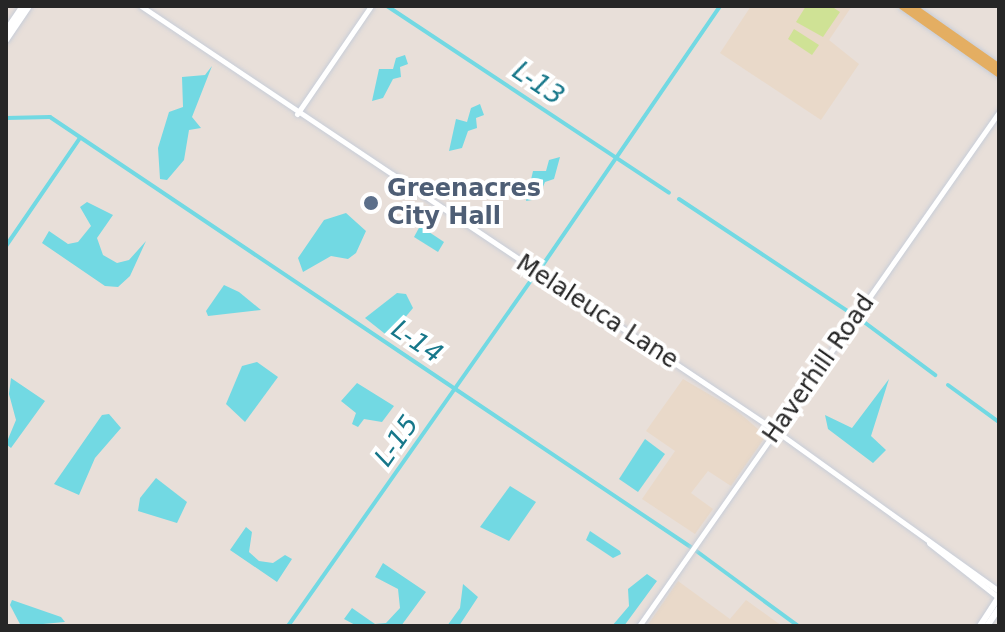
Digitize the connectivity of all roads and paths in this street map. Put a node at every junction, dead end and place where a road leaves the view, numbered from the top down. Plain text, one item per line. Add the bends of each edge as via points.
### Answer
1 (23, 6) edge
2 (29, 6) edge
3 (141, 6) edge
4 (371, 6) edge
5 (902, 6) edge
6 (912, 6) edge
7 (6, 31) edge
8 (6, 40) edge
9 (963, 48) junction
10 (977, 51) junction
11 (999, 67) edge
12 (999, 74) edge
13 (999, 112) edge
14 (297, 114) junction
15 (776, 431) junction
16 (999, 596) edge
17 (999, 608) edge
18 (639, 626) edge
19 (980, 626) edge
20 (987, 626) edge

1 - 7 main road
2 - 8 main road
3 - 14 street, Melaleuca Lane
4 - 14 street
5 - 9 main road
6 - 10 main road
9 - 10 main road
9 - 12 main road
10 - 11 main road
13 - 15 street, Haverhill Road
14 - 15 street, Melaleuca Lane
15 - 16 street, Melaleuca Lane
15 - 18 street, Haverhill Road
16 - 19 main road
17 - 20 main road

